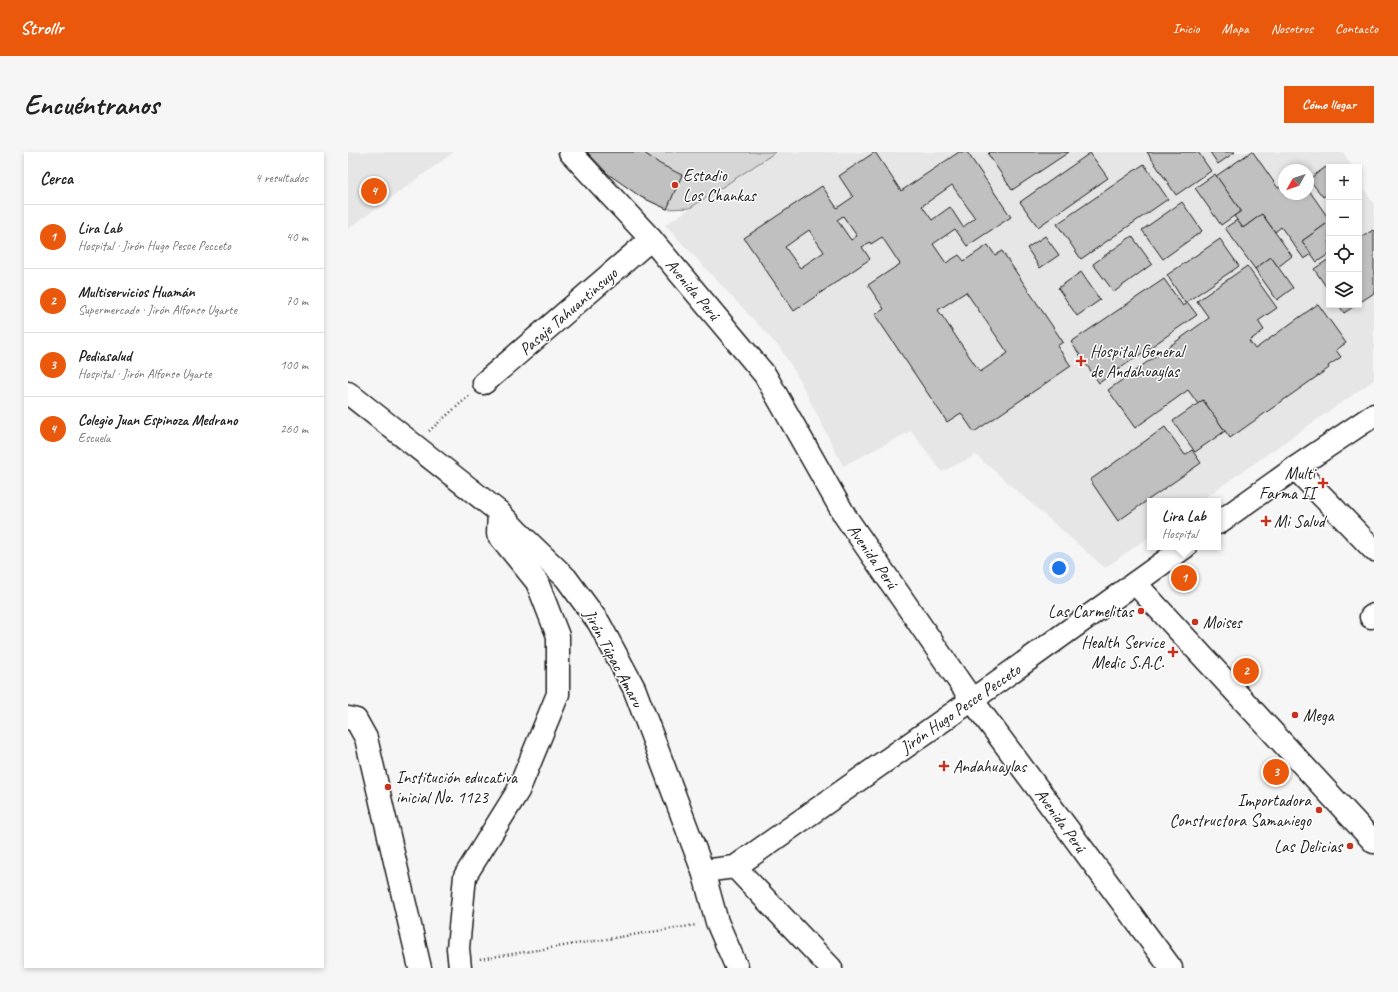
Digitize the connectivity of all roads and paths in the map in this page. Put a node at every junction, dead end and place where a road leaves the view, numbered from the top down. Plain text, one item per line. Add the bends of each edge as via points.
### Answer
1 (570, 152) edge
2 (651, 239) junction
3 (484, 382) joint
4 (348, 393) edge
5 (1374, 415) edge
6 (414, 444) junction
7 (1295, 468) junction
8 (499, 512) junction
9 (1221, 521) edge
10 (1181, 550) edge
11 (1374, 550) edge
12 (1135, 583) junction
13 (972, 700) junction
14 (348, 718) edge
15 (1374, 842) edge
16 (735, 867) junction
17 (703, 871) junction
18 (717, 922) junction
19 (460, 965) edge
20 (420, 968) edge
21 (737, 968) edge
22 (832, 968) edge
23 (1171, 968) edge

1 - 2 street, Avenida Perú
2 - 3 street, Pasaje Tahuantinsuyo
2 - 13 street, Avenida Perú via 765,375 845,516
3 - 6 path
4 - 6 street, Jirón Túpac Amaru
5 - 7 street
6 - 8 street, Jirón Túpac Amaru
7 - 9 street
7 - 11 street
8 - 17 street, Jirón Túpac Amaru via 566,578 599,623 634,688
8 - 19 street via 498,534 537,582 558,636 558,694 518,791 465,876 458,948
10 - 12 street, Jirón Hugo Pesce Pecceto
12 - 13 street, Jirón Hugo Pesce Pecceto
12 - 15 street
13 - 16 street, Jirón Hugo Pesce Pecceto
13 - 23 street, Avenida Perú
14 - 20 street via 356,720 366,738
16 - 17 street
16 - 22 street
17 - 18 street, Jirón Túpac Amaru
18 - 19 path
18 - 21 street, Jirón Túpac Amaru

